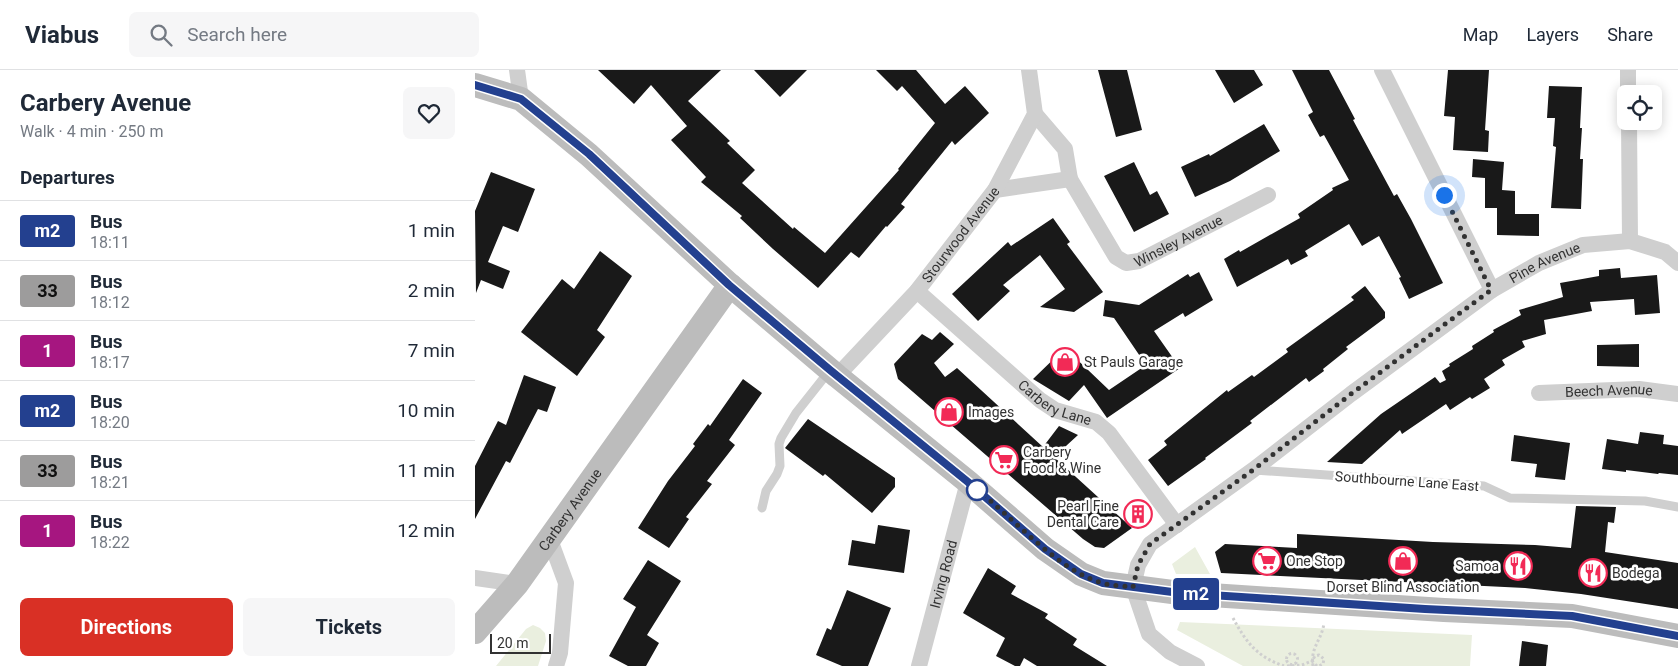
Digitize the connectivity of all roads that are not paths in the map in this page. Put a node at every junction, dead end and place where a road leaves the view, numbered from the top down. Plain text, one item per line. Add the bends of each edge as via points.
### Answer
1 (517, 70) edge
2 (1029, 70) edge
3 (1382, 70) edge
4 (1628, 70) edge
5 (475, 85) edge
6 (1628, 85) edge
7 (521, 99) junction
8 (1035, 114) junction
9 (1629, 130) edge
10 (1070, 179) junction
11 (995, 190) junction
12 (1269, 195) dead end
13 (1629, 241) junction
14 (1678, 263) edge
15 (729, 285) junction
16 (1491, 290) junction
17 (917, 291) junction
18 (834, 373) junction
19 (1539, 394) dead end
20 (1678, 394) edge
21 (1253, 470) junction
22 (968, 482) junction
23 (1678, 507) edge
24 (763, 508) dead end
25 (1177, 525) junction
26 (549, 537) junction
27 (475, 578) edge
28 (517, 584) junction
29 (1133, 587) junction
30 (475, 632) edge
31 (1678, 636) edge
32 (556, 666) edge
33 (919, 666) edge
34 (1197, 666) edge

1 - 7 street
2 - 8 street
3 - 16 street
4 - 6 street
5 - 7 main road
7 - 15 main road via 589,154
8 - 10 street, Winsley Avenue via 1065,149
8 - 11 street, Stourwood Avenue
9 - 13 street
10 - 11 street
10 - 12 street, Winsley Avenue via 1116,257 1126,263 1139,261
11 - 17 street, Stourwood Avenue
13 - 14 street, Pine Avenue via 1665,252
13 - 16 street, Pine Avenue via 1583,245 1539,263
15 - 18 main road
15 - 26 main road, Carbery Avenue
16 - 21 street, Pine Avenue
17 - 18 street, Stourwood Avenue
17 - 25 street, Carbery Lane via 1040,400 1055,410 1096,422 1109,432
18 - 22 main road
18 - 24 lane via 796,413 781,438 780,466 766,491
19 - 20 street, Beech Avenue via 1639,389
21 - 23 lane, Southbourne Lane East via 1484,486 1509,498 1645,501
21 - 25 street, Pine Avenue
22 - 29 main road via 1045,549 1081,574 1103,583
22 - 33 street, Irving Road
25 - 29 street, Pine Avenue via 1150,544 1138,565
26 - 28 main road, Carbery Avenue
26 - 32 street via 566,583
27 - 28 street
28 - 30 main road, Carbery Avenue
29 - 31 main road via 1220,596 1572,616
29 - 34 street via 1149,634 1170,652

